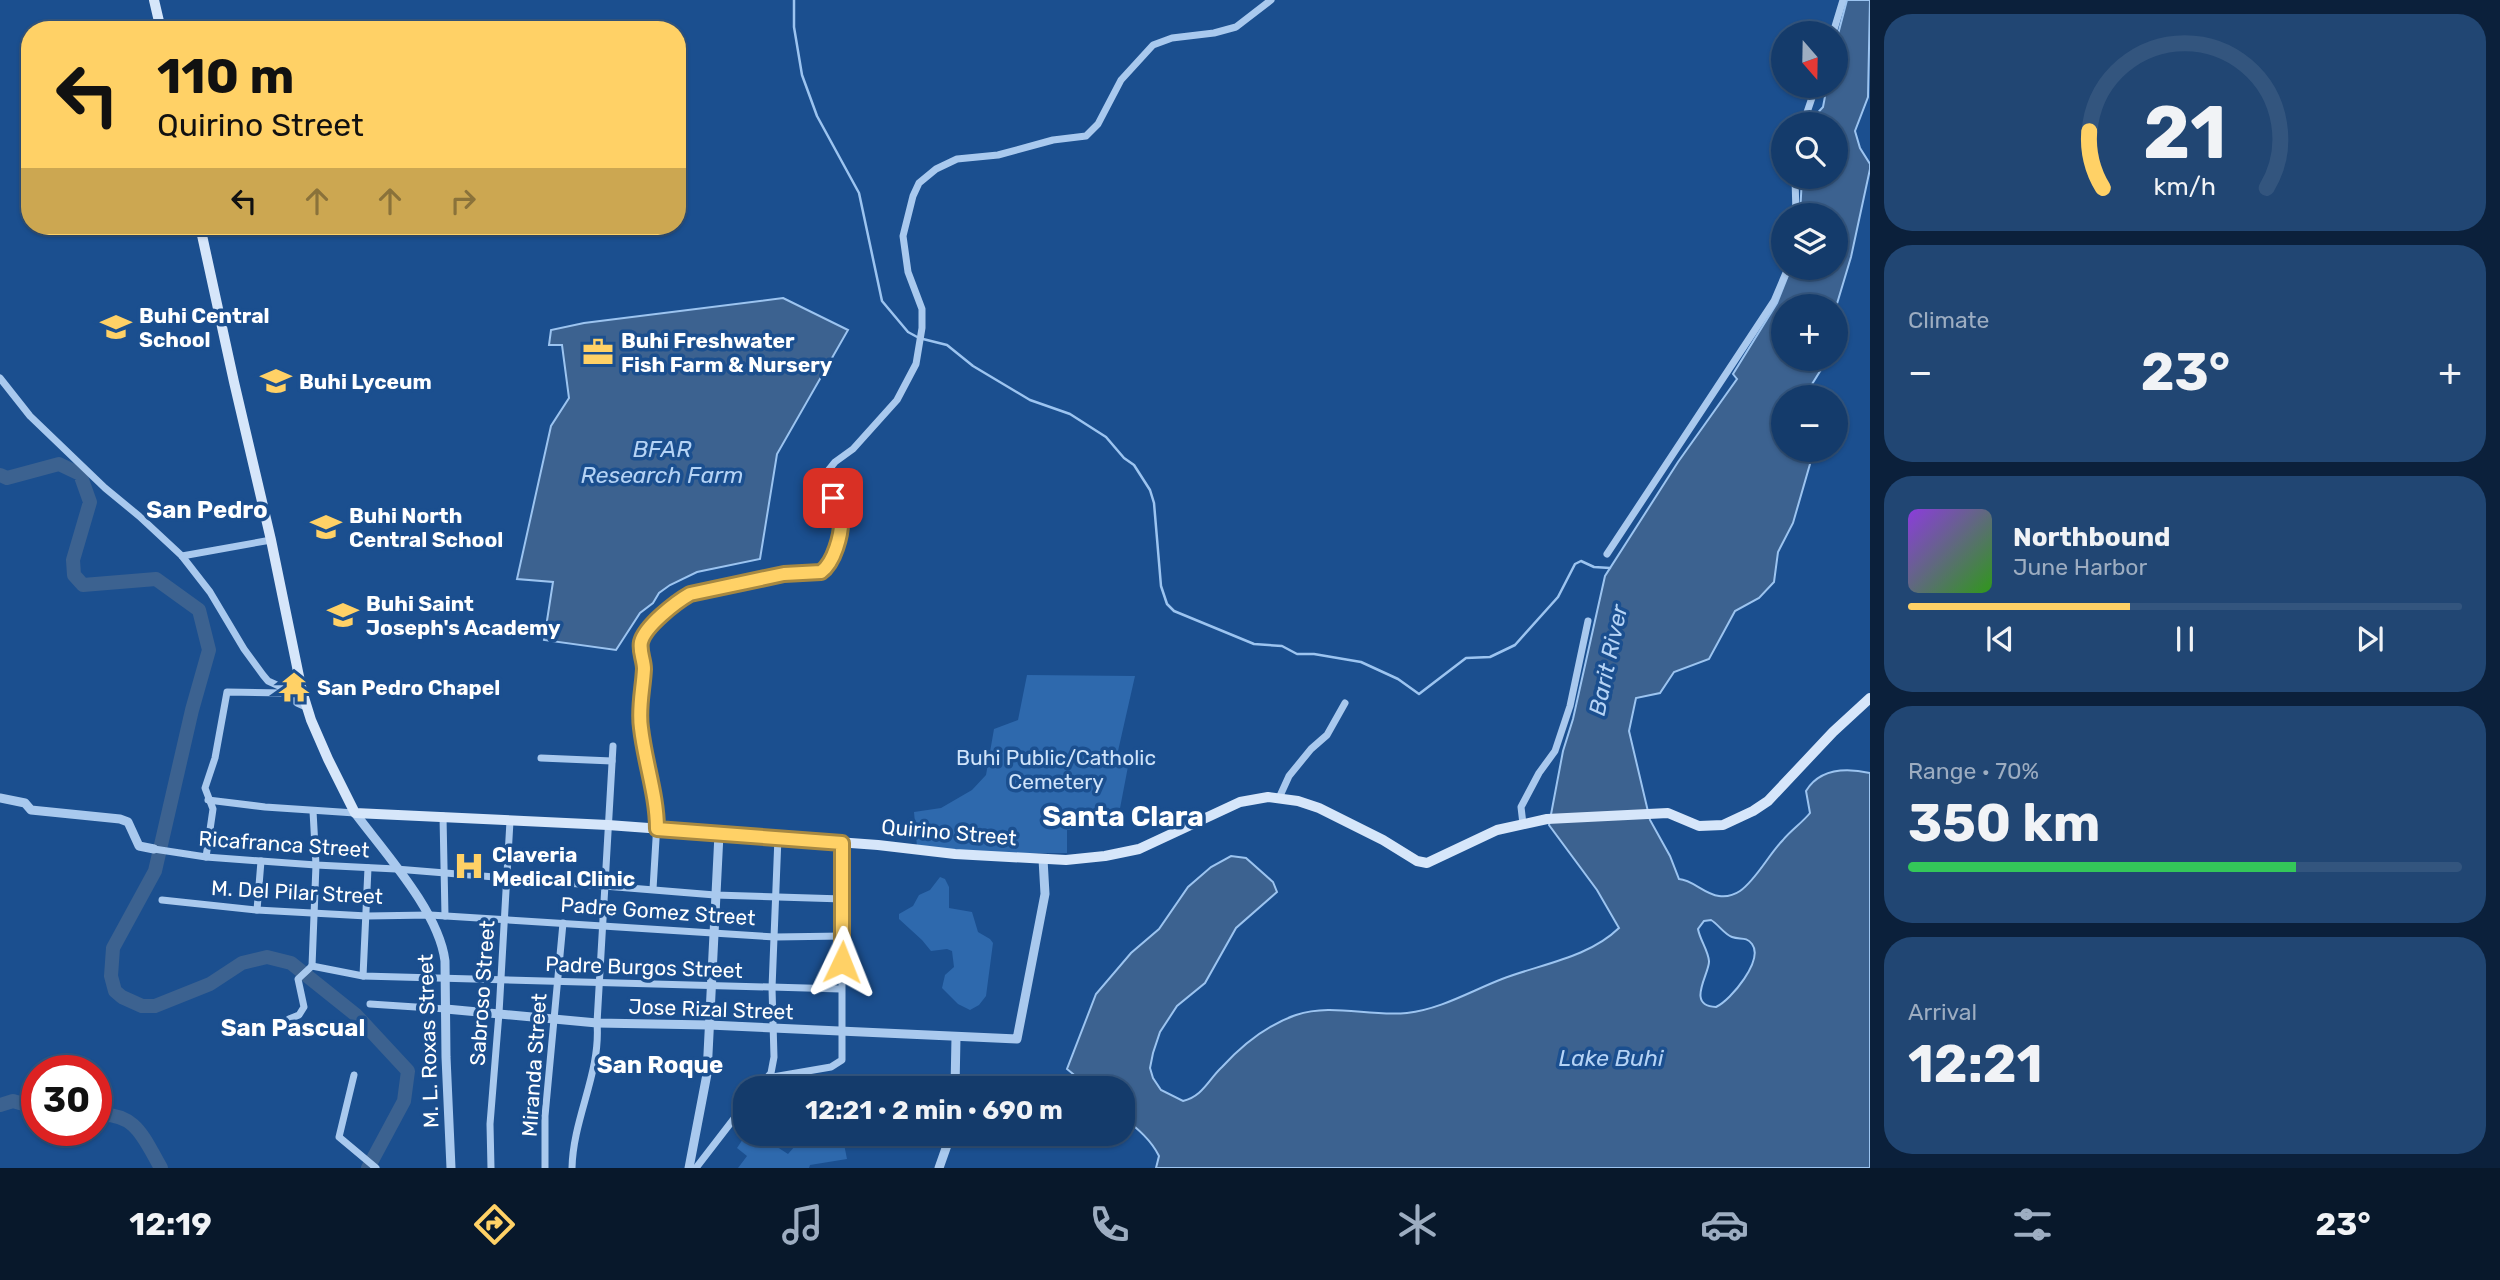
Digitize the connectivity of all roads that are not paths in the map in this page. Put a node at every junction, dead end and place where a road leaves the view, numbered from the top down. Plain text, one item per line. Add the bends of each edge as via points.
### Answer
1 (154, 0) edge
2 (1271, 0) edge
3 (1843, 0) edge
4 (159, 21) edge
5 (1837, 21) edge
6 (202, 235) edge
7 (1782, 280) edge
8 (0, 378) edge
9 (271, 540) junction
10 (1607, 554) dead end
11 (182, 556) junction
12 (1588, 621) dead end
13 (285, 693) junction
14 (1870, 698) edge
15 (1345, 703) dead end
16 (306, 707) junction
17 (613, 746) dead end
18 (541, 758) dead end
19 (612, 761) junction
20 (0, 798) edge
21 (1279, 798) junction
22 (208, 800) junction
23 (313, 811) junction
24 (355, 813) junction
25 (443, 816) junction
26 (510, 821) junction
27 (1523, 824) junction
28 (608, 825) junction
29 (657, 829) junction
30 (719, 834) junction
31 (778, 837) junction
32 (842, 843) junction
33 (154, 849) joint
34 (205, 858) junction
35 (1043, 859) junction
36 (261, 861) junction
37 (316, 866) junction
38 (368, 868) junction
39 (396, 869) junction
40 (443, 873) junction
41 (506, 877) junction
42 (605, 886) junction
43 (653, 889) junction
44 (715, 895) junction
45 (776, 897) junction
46 (843, 899) junction
47 (162, 900) dead end
48 (257, 910) junction
49 (314, 912) junction
50 (430, 915) junction
51 (367, 916) junction
52 (444, 916) junction
53 (504, 919) junction
54 (563, 923) junction
55 (603, 924) junction
56 (713, 933) junction
57 (843, 936) junction
58 (775, 937) junction
59 (311, 967) junction
60 (363, 976) junction
61 (445, 978) junction
62 (501, 979) junction
63 (558, 982) junction
64 (600, 982) junction
65 (710, 985) junction
66 (772, 988) junction
67 (841, 989) junction
68 (370, 1004) dead end
69 (446, 1009) junction
70 (499, 1013) junction
71 (289, 1019) dead end
72 (554, 1019) junction
73 (597, 1023) junction
74 (709, 1025) junction
75 (772, 1029) junction
76 (842, 1031) junction
77 (956, 1037) junction
78 (354, 1075) dead end
79 (769, 1076) edge
80 (778, 1076) edge
81 (955, 1076) edge
82 (733, 1120) edge
83 (947, 1146) edge
84 (376, 1168) edge
85 (452, 1168) edge
86 (491, 1168) edge
87 (545, 1168) edge
88 (572, 1168) edge
89 (689, 1168) edge
90 (696, 1168) edge
91 (939, 1168) edge

1 - 4 main road
2 - 29 street via 1231,29 1153,45 1121,80 1098,124 1086,136 957,159 922,180 903,236 908,272 922,309 916,364 900,397 827,472 841,519 831,562 821,572 772,576 690,594 644,635 640,646 644,666 641,728 657,806
3 - 5 street
6 - 9 main road
7 - 10 street via 1768,311
8 - 11 street via 30,416
9 - 11 street
9 - 16 main road
11 - 13 street via 253,662
12 - 27 street via 1570,706 1555,751 1521,807
13 - 16 street
13 - 22 street via 227,692 205,788
14 - 27 main road, Quirino Street via 1768,801 1723,825 1706,827 1668,813
15 - 21 street via 1327,735 1289,776
16 - 24 main road
17 - 19 street
18 - 19 street
19 - 28 street
20 - 33 street via 25,803 31,810 120,819 128,822 139,846
21 - 27 main road, Quirino Street via 1319,808 1427,863 1497,830
21 - 35 main road, Quirino Street via 1240,802 1129,852
22 - 23 street
22 - 34 street via 213,809
23 - 24 street
23 - 37 street
24 - 25 main road, Quirino Street
24 - 39 street, M. L. Roxas Street
25 - 26 main road, Quirino Street
25 - 40 street
26 - 28 main road, Quirino Street
26 - 41 street, Sabroso Street
28 - 29 main road, Quirino Street
28 - 42 street
29 - 30 main road, Quirino Street
29 - 43 street
30 - 31 main road, Quirino Street
30 - 44 street
31 - 32 main road, Quirino Street
31 - 45 street
32 - 35 main road, Quirino Street
32 - 46 street
33 - 34 street, Ricafranca Street
34 - 36 street, Ricafranca Street
35 - 77 street, Jose Rizal Street via 1045,894 1017,1039
36 - 37 street, Ricafranca Street
36 - 48 street
37 - 38 street, Ricafranca Street
37 - 49 street
38 - 39 street, Ricafranca Street
38 - 51 street
39 - 40 street, Ricafranca Street
39 - 50 street, M. L. Roxas Street
40 - 41 street, Ricafranca Street
40 - 52 street
41 - 42 street, Ricafranca Street
41 - 53 street, Sabroso Street
42 - 43 street, Ricafranca Street
42 - 55 street
43 - 44 street, Ricafranca Street
44 - 45 street, Ricafranca Street
44 - 56 street
45 - 46 street, Ricafranca Street
45 - 58 street
46 - 57 street
47 - 48 street, M. Del Pilar Street
48 - 49 street, M. Del Pilar Street
49 - 51 street, M. Del Pilar Street
49 - 59 street
50 - 51 street, M. Del Pilar Street
50 - 52 street, Padre Gomez Street
50 - 61 street, M. L. Roxas Street via 443,948
51 - 60 street
52 - 53 street, Padre Gomez Street
53 - 54 street, Padre Gomez Street
53 - 62 street, Sabroso Street
54 - 55 street, Padre Gomez Street
54 - 63 street, Miranda Street
55 - 56 street, Padre Gomez Street
55 - 64 street
56 - 58 street, Padre Gomez Street
56 - 65 street
57 - 58 street, Padre Gomez Street
57 - 67 street
58 - 66 street
59 - 60 street, Padre Burgos Street
59 - 71 street via 298,981 304,1007
60 - 61 street, Padre Burgos Street
61 - 62 street, Padre Burgos Street
61 - 69 street, M. L. Roxas Street
62 - 63 street, Padre Burgos Street
62 - 70 street, Sabroso Street
63 - 64 street, Padre Burgos Street
63 - 72 street, Miranda Street
64 - 65 street, Padre Burgos Street
64 - 73 street
65 - 66 street, Padre Burgos Street
65 - 74 street
66 - 67 street, Padre Burgos Street
66 - 75 street
67 - 76 street
68 - 69 street
69 - 70 street, Jose Rizal Street
69 - 85 street, M. L. Roxas Street
70 - 72 street, Jose Rizal Street
70 - 86 street, Sabroso Street
72 - 73 street, Jose Rizal Street
72 - 87 street, Miranda Street
73 - 74 street, Jose Rizal Street
73 - 88 street via 596,1060 576,1131
74 - 75 street, Jose Rizal Street
74 - 89 street via 707,1074
75 - 76 street, Jose Rizal Street
75 - 79 street via 774,1058
76 - 77 street, Jose Rizal Street
76 - 80 street via 842,1057 837,1065
77 - 81 street
78 - 84 street via 339,1136
82 - 90 street
83 - 91 street

